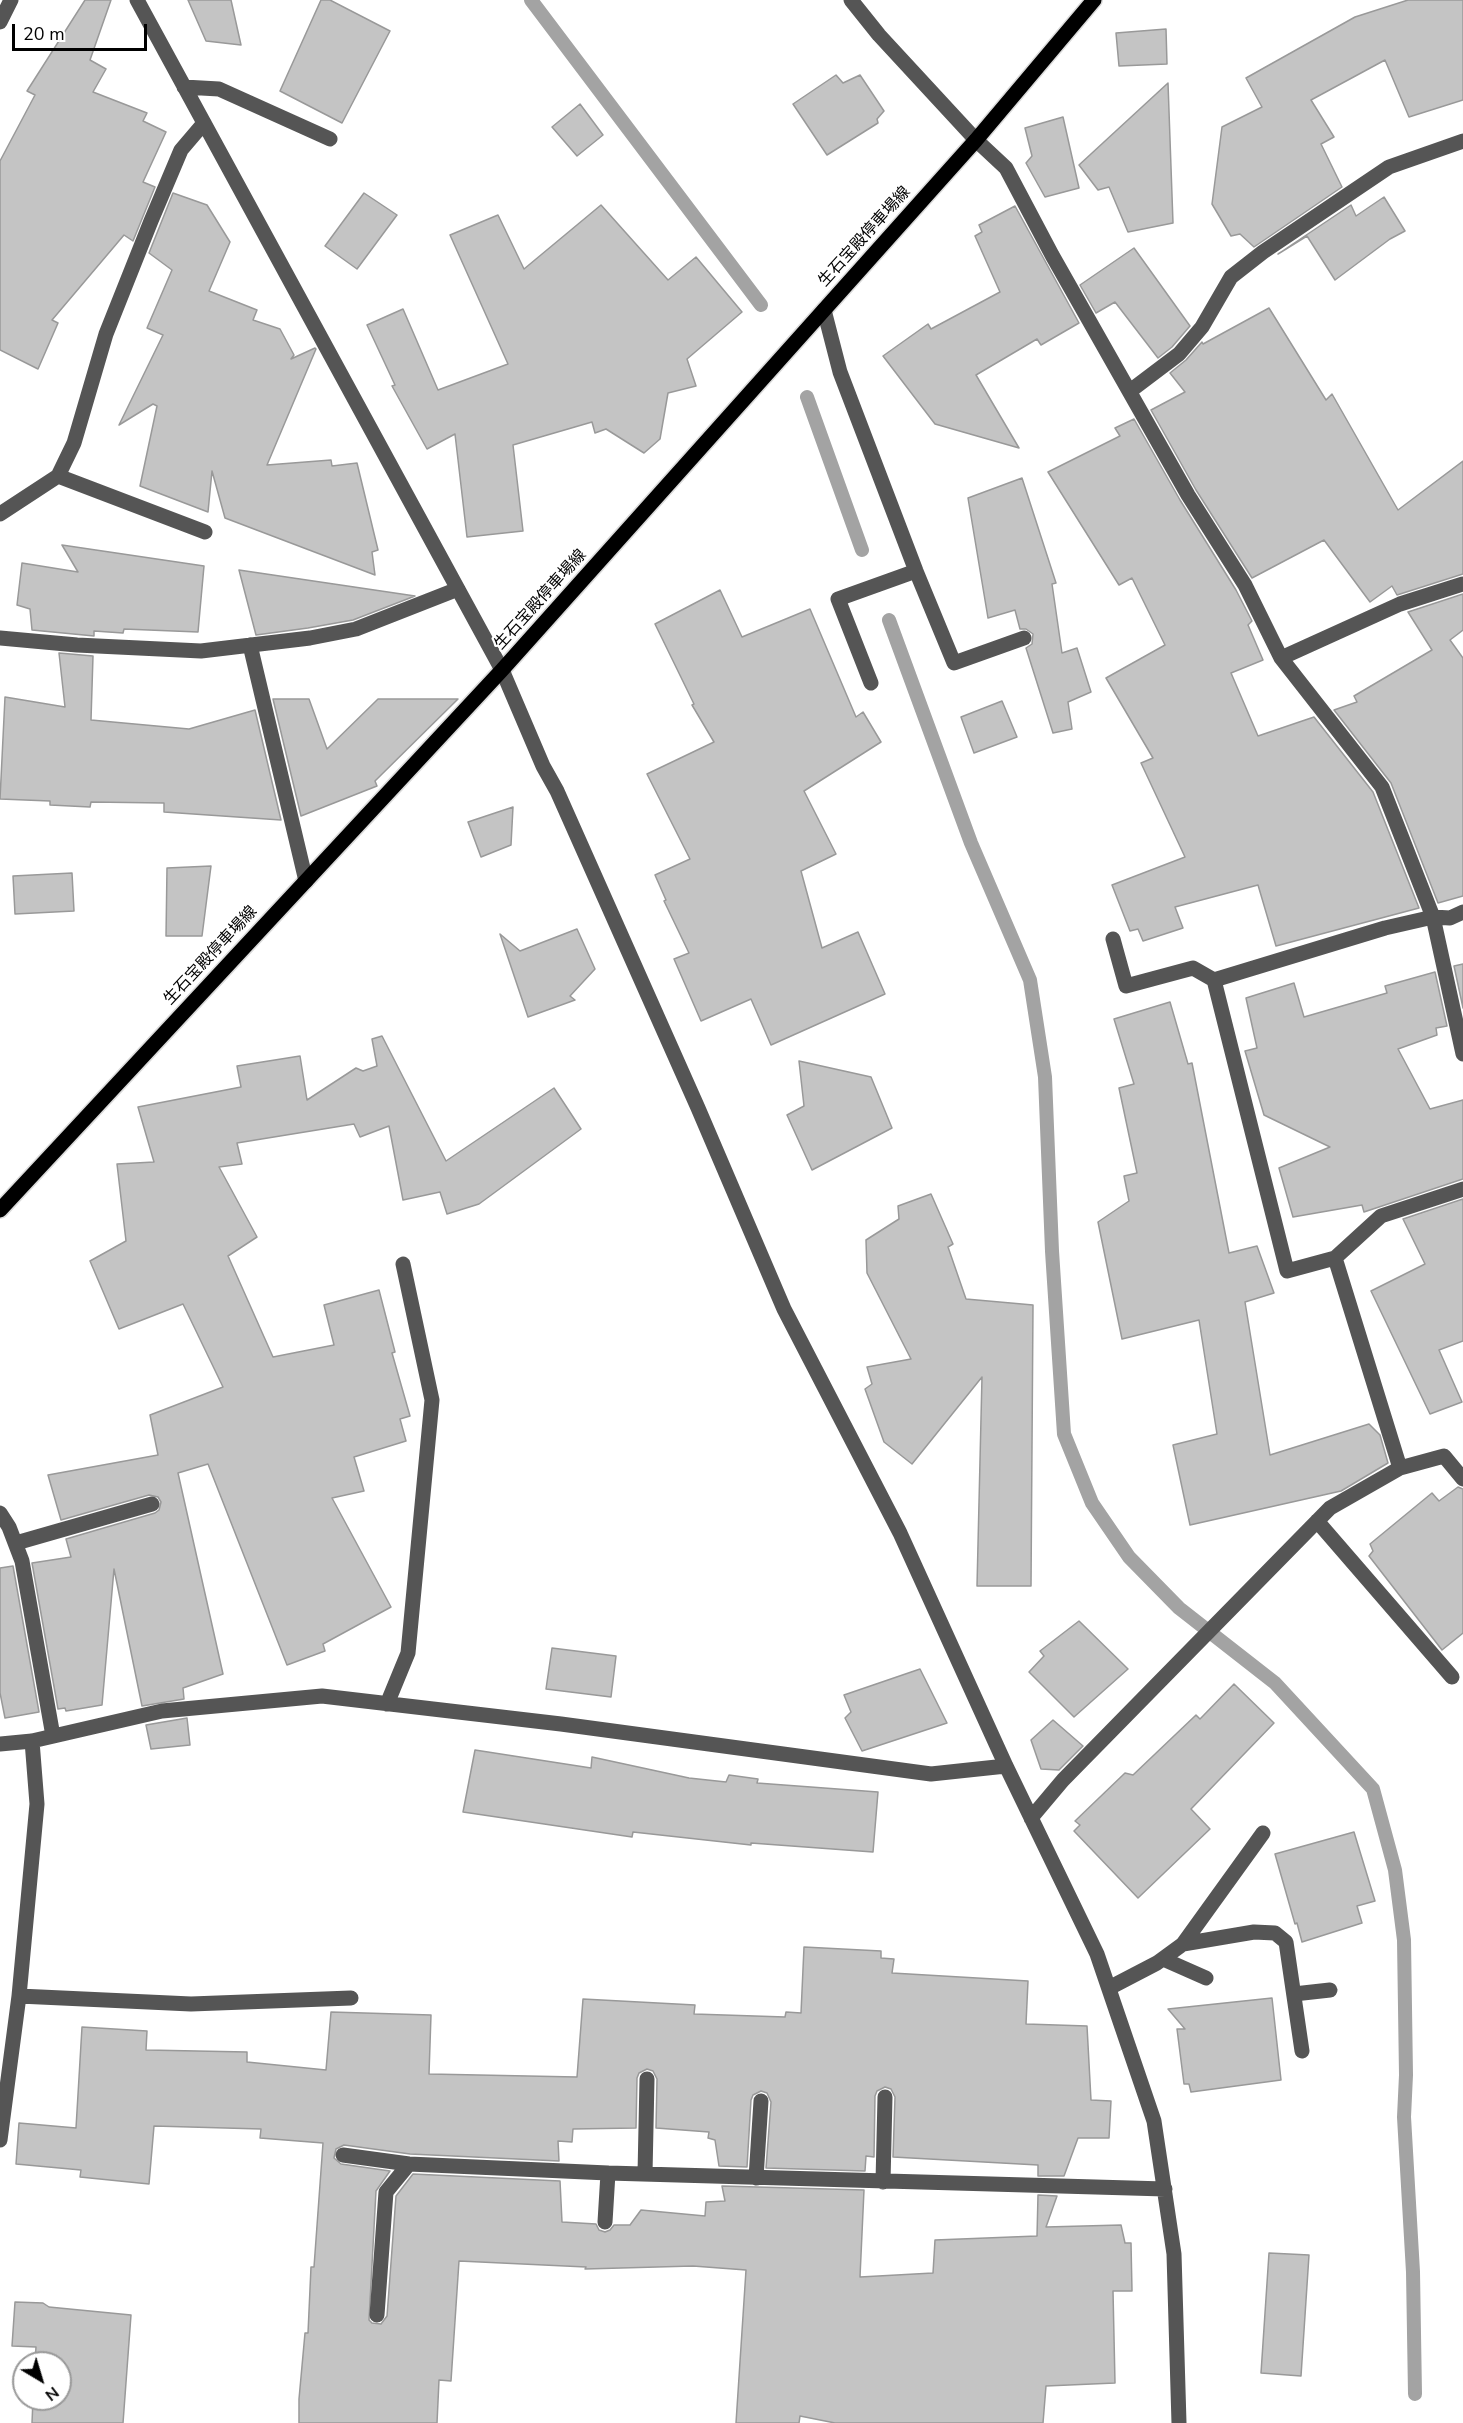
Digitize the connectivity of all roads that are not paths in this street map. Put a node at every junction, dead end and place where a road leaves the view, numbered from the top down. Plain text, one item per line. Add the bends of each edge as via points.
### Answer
1 (11, 0) edge
2 (136, 0) edge
3 (851, 0) edge
4 (1094, 0) edge
5 (0, 22) edge
6 (184, 87) junction
7 (204, 123) junction
8 (330, 139) dead end
9 (976, 140) junction
10 (1463, 141) edge
11 (824, 310) junction
12 (1130, 391) junction
13 (58, 476) junction
14 (0, 514) edge
15 (205, 532) dead end
16 (916, 571) junction
17 (1463, 584) edge
18 (458, 589) junction
19 (0, 638) edge
20 (1024, 638) dead end
21 (250, 645) junction
22 (1281, 658) junction
23 (502, 670) junction
24 (871, 683) dead end
25 (306, 881) junction
26 (1463, 912) edge
27 (1433, 917) junction
28 (1113, 939) dead end
29 (1214, 980) junction
30 (1463, 1054) edge
31 (1463, 1189) edge
32 (0, 1210) edge
33 (1335, 1258) junction
34 (403, 1264) dead end
35 (1400, 1468) junction
36 (1463, 1479) edge
37 (152, 1504) dead end
38 (0, 1513) edge
39 (1317, 1521) junction
40 (16, 1543) junction
41 (1452, 1677) dead end
42 (387, 1704) junction
43 (53, 1736) junction
44 (32, 1741) junction
45 (0, 1744) edge
46 (1006, 1766) junction
47 (1031, 1818) junction
48 (1263, 1833) dead end
49 (1183, 1944) junction
50 (1163, 1959) junction
51 (1206, 1978) dead end
52 (1109, 1988) junction
53 (1330, 1990) dead end
54 (1294, 1994) junction
55 (19, 1996) junction
56 (351, 1998) dead end
57 (1302, 2051) dead end
58 (647, 2079) dead end
59 (885, 2097) dead end
60 (761, 2101) dead end
61 (0, 2140) edge
62 (343, 2155) dead end
63 (410, 2164) junction
64 (608, 2174) junction
65 (645, 2175) junction
66 (756, 2178) junction
67 (883, 2182) junction
68 (1165, 2189) junction
69 (605, 2222) dead end
70 (377, 2315) dead end
71 (1179, 2423) edge

1 - 5 street
2 - 6 street
3 - 9 street
4 - 9 main road, 生石宝殿停車場線
6 - 7 street
6 - 8 street via 219,89
7 - 13 street via 181,150 151,221 106,334 74,442
7 - 18 street
9 - 11 main road, 生石宝殿停車場線
9 - 12 street via 1006,168
10 - 12 street via 1389,167 1263,252 1231,277 1202,327 1179,354
11 - 16 street via 840,372
11 - 23 main road, 生石宝殿停車場線
12 - 22 street via 1188,495 1245,585
13 - 14 street
13 - 15 street
16 - 20 street via 954,663
16 - 24 street via 838,598
17 - 22 street via 1400,604
18 - 21 street via 356,629
18 - 23 street
19 - 21 street via 201,651
21 - 25 street
22 - 27 street via 1382,787
23 - 25 main road, 生石宝殿停車場線
23 - 46 street via 784,1309 900,1533
25 - 32 main road, 生石宝殿停車場線
26 - 27 street via 1450,918
27 - 29 street
27 - 30 street
28 - 29 street via 1126,986 1193,968
29 - 33 street via 1287,1271
31 - 33 street via 1381,1216
33 - 35 street
34 - 42 street via 432,1400 408,1653
35 - 36 street via 1444,1456
35 - 39 street via 1330,1508
37 - 40 street
38 - 40 street
39 - 41 street
39 - 47 street via 1063,1780
40 - 43 street
42 - 43 street via 322,1696 162,1711
42 - 46 street via 931,1774
43 - 44 street
44 - 45 street
44 - 55 street via 37,1804
46 - 47 street
47 - 52 street via 1097,1954
48 - 49 street
49 - 50 street
49 - 54 street via 1254,1932 1275,1933 1286,1942
50 - 51 street
50 - 52 street
52 - 68 street via 1154,2121
53 - 54 street
54 - 57 street
55 - 56 street via 191,2004
55 - 61 street
58 - 65 street
59 - 67 street
60 - 66 street
62 - 63 street
63 - 64 street
63 - 70 street via 386,2192
64 - 65 street
64 - 69 street
65 - 66 street
66 - 67 street
67 - 68 street
68 - 71 street via 1174,2254

